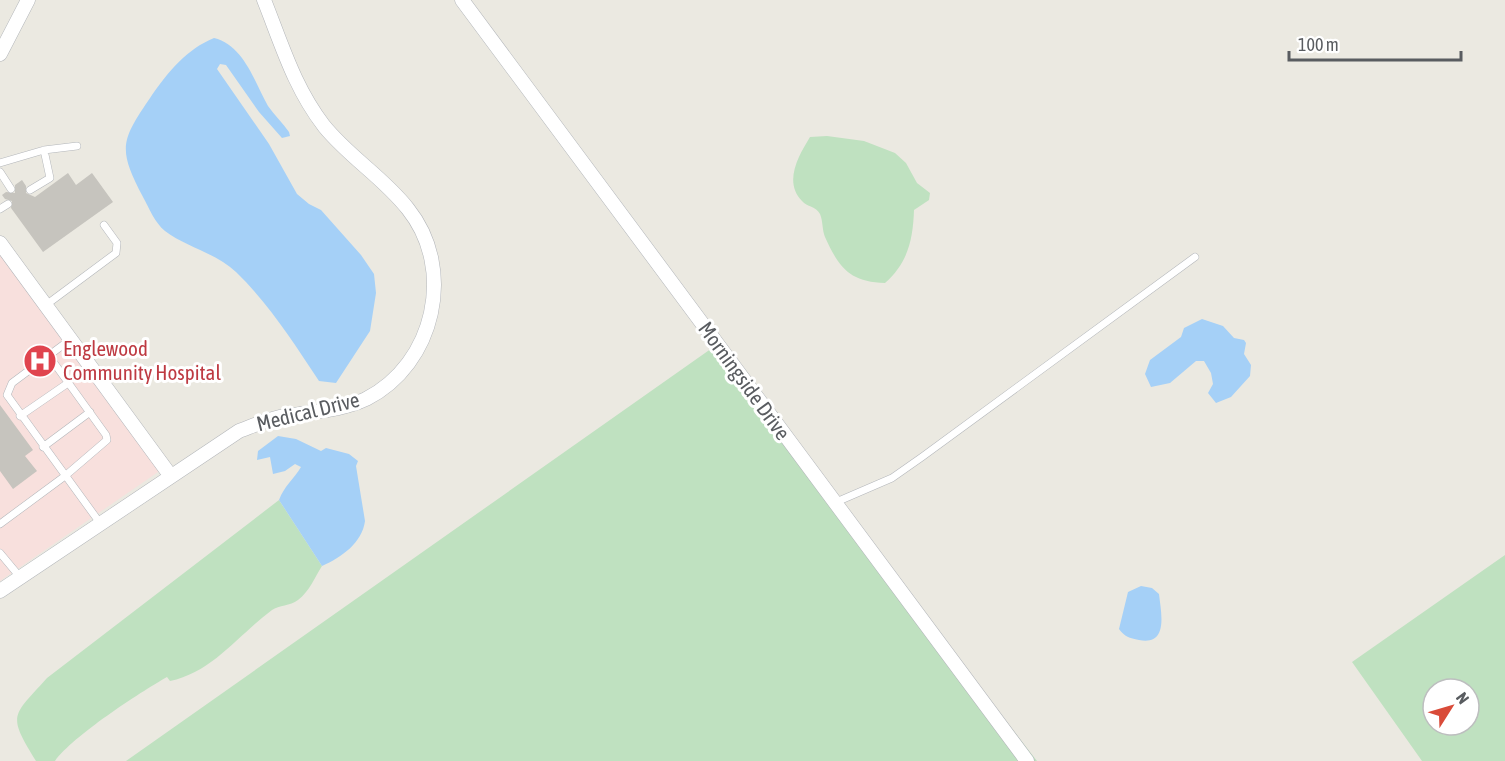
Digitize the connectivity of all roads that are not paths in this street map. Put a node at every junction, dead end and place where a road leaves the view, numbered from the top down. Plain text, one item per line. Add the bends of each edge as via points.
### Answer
1 (28, 0) edge
2 (264, 0) edge
3 (462, 0) edge
4 (0, 54) edge
5 (77, 146) dead end
6 (44, 150) junction
7 (0, 164) edge
8 (0, 172) edge
9 (11, 189) dead end
10 (30, 190) dead end
11 (8, 204) dead end
12 (0, 209) edge
13 (104, 225) dead end
14 (0, 244) edge
15 (1195, 257) dead end
16 (46, 305) junction
17 (71, 339) junction
18 (48, 356) junction
19 (68, 383) junction
20 (90, 412) junction
21 (20, 416) junction
22 (43, 447) junction
23 (170, 475) junction
24 (65, 476) junction
25 (834, 503) junction
26 (100, 523) junction
27 (0, 524) edge
28 (0, 553) edge
29 (20, 577) junction
30 (0, 591) edge
31 (1027, 761) edge

1 - 4 street
2 - 23 street, Medical Drive via 283,54 308,102 341,146 408,208 422,231 433,270 432,312 423,340 410,362 377,392 346,407 284,416 239,431
3 - 25 street, Morningside Drive
5 - 6 lane
6 - 7 lane
6 - 10 lane via 50,178
8 - 9 lane
11 - 12 lane
13 - 16 lane via 117,243 116,253
14 - 16 street
15 - 25 lane via 892,478
16 - 17 street
17 - 18 lane
17 - 23 street
18 - 19 lane
18 - 21 lane via 8,389 10,402
19 - 20 lane
19 - 21 lane
20 - 22 lane
20 - 24 lane via 106,435 106,444
21 - 22 lane
22 - 24 lane
23 - 26 street, Medical Drive
24 - 26 lane
24 - 27 lane
25 - 31 street, Morningside Drive
26 - 29 street, Medical Drive
28 - 29 lane
29 - 30 street, Medical Drive

